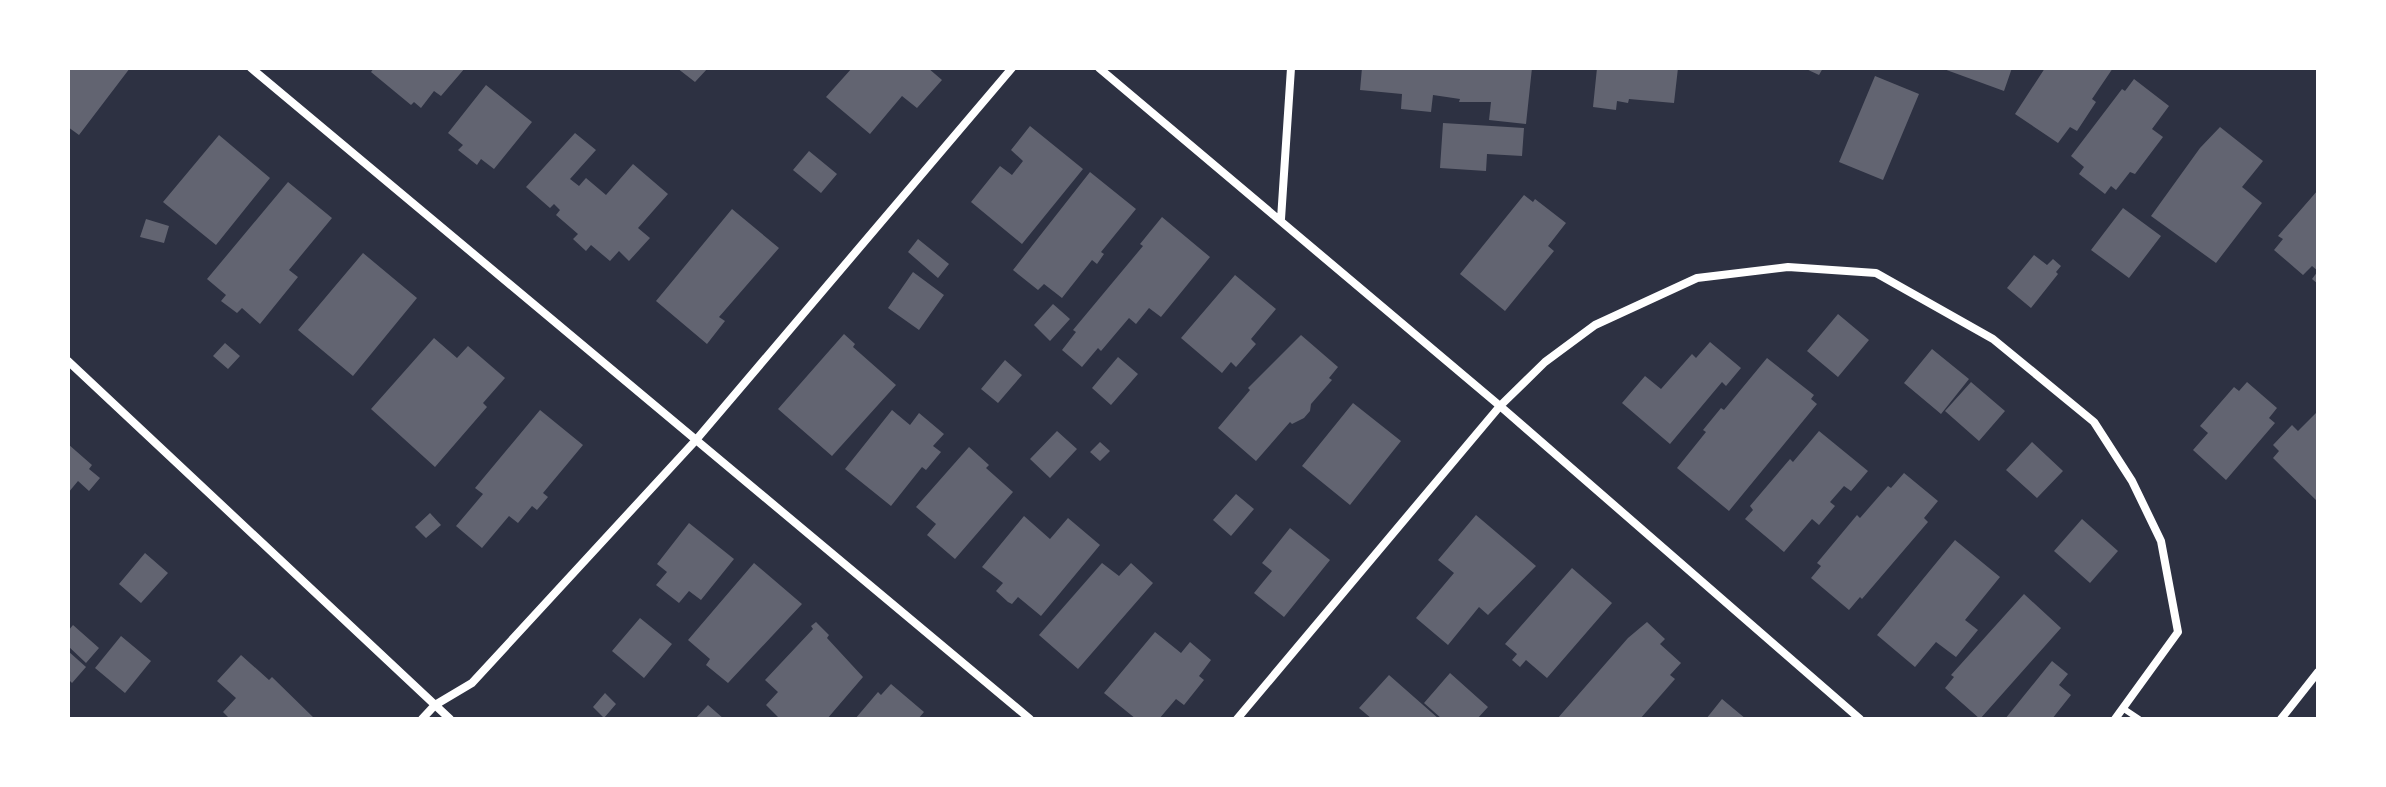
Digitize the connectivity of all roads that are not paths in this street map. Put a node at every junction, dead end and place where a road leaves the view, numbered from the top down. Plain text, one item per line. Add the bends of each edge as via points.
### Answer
1 (251, 68) edge
2 (1012, 68) edge
3 (1099, 68) edge
4 (1291, 68) edge
5 (1281, 219) junction
6 (68, 361) edge
7 (1500, 406) junction
8 (696, 440) junction
9 (2318, 672) edge
10 (435, 705) junction
11 (2124, 709) junction
12 (422, 719) edge
13 (450, 719) edge
14 (1030, 719) edge
15 (1237, 719) edge
16 (1860, 719) edge
17 (2115, 719) edge
18 (2139, 719) edge
19 (2281, 719) edge

1 - 8 street
2 - 8 street
3 - 5 street
4 - 5 street
5 - 7 street
6 - 10 street
7 - 11 street via 1545,362 1595,325 1697,278 1788,267 1876,273 1993,339 2094,422 2132,481 2161,541 2178,632
7 - 15 street
7 - 16 street
8 - 10 street via 472,683
8 - 14 street
9 - 19 street
10 - 12 street
10 - 13 street
11 - 17 street
11 - 18 lane

